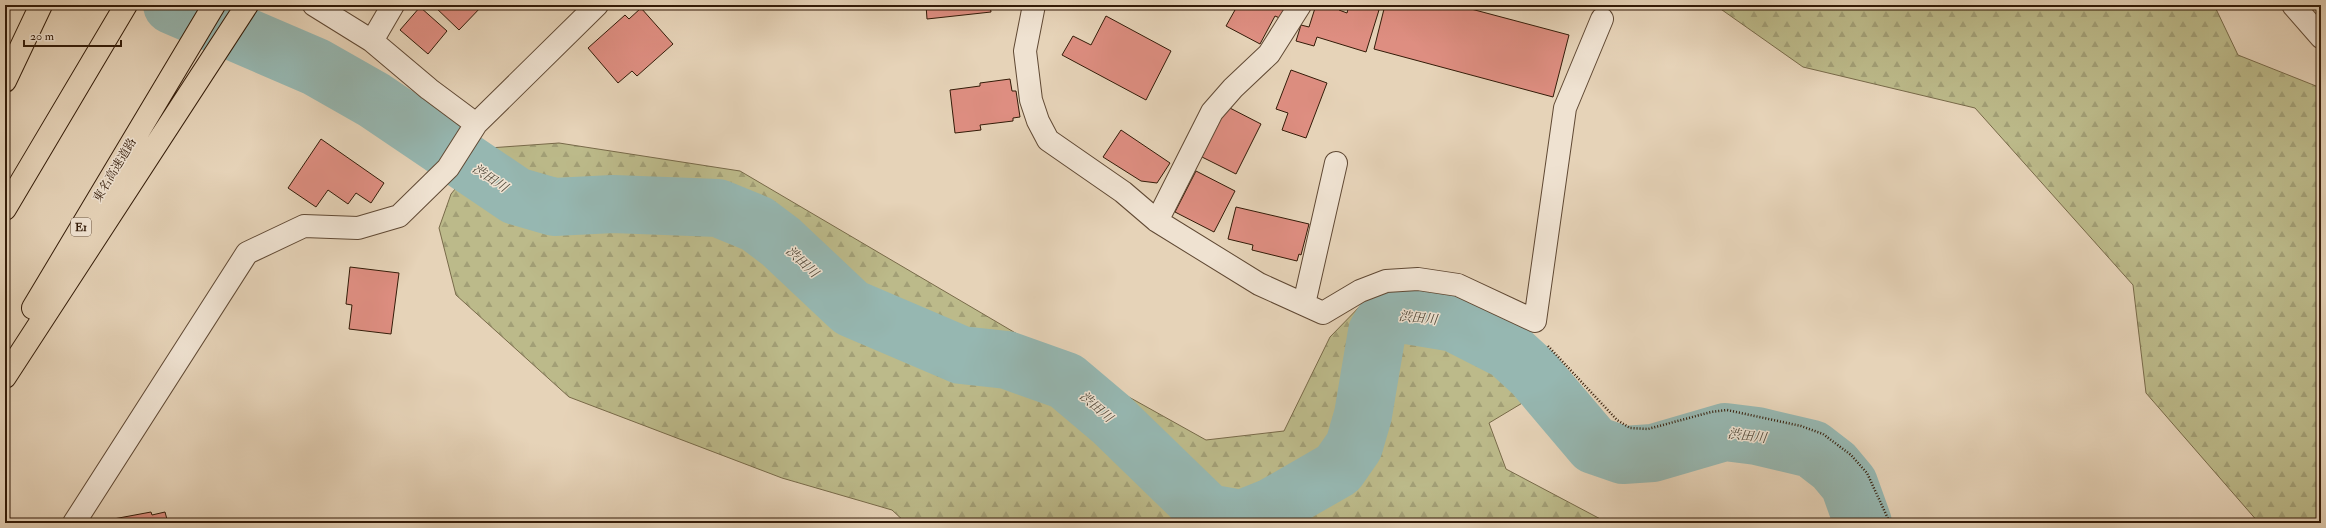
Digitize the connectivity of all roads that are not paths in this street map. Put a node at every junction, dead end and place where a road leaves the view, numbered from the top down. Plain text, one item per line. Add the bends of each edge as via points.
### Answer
1 (126, 5) edge
2 (214, 5) edge
3 (247, 5) edge
4 (314, 5) edge
5 (393, 5) edge
6 (597, 5) edge
7 (1034, 5) edge
8 (1300, 5) edge
9 (2293, 5) edge
10 (37, 15) edge
11 (1602, 19) dead end
12 (2321, 37) edge
13 (372, 41) junction
14 (5, 81) edge
15 (473, 129) junction
16 (1336, 163) dead end
17 (5, 209) edge
18 (1158, 221) junction
19 (1304, 304) junction
20 (5, 356) edge
21 (5, 377) edge
22 (74, 523) edge

1 - 17 highway
2 - 20 highway, 東名高速道路 / E1
3 - 21 highway
4 - 13 street
5 - 13 street
6 - 15 street
7 - 18 street via 1026,51 1031,100 1048,140 1123,192
8 - 18 street via 1269,54 1212,112
9 - 12 street
10 - 14 highway
11 - 19 street via 1565,108 1535,321 1458,285 1418,279 1386,281 1360,291 1323,313
13 - 15 street
15 - 22 street via 438,179 399,216 358,228 304,226 247,253
16 - 19 street
18 - 19 street via 1259,284

